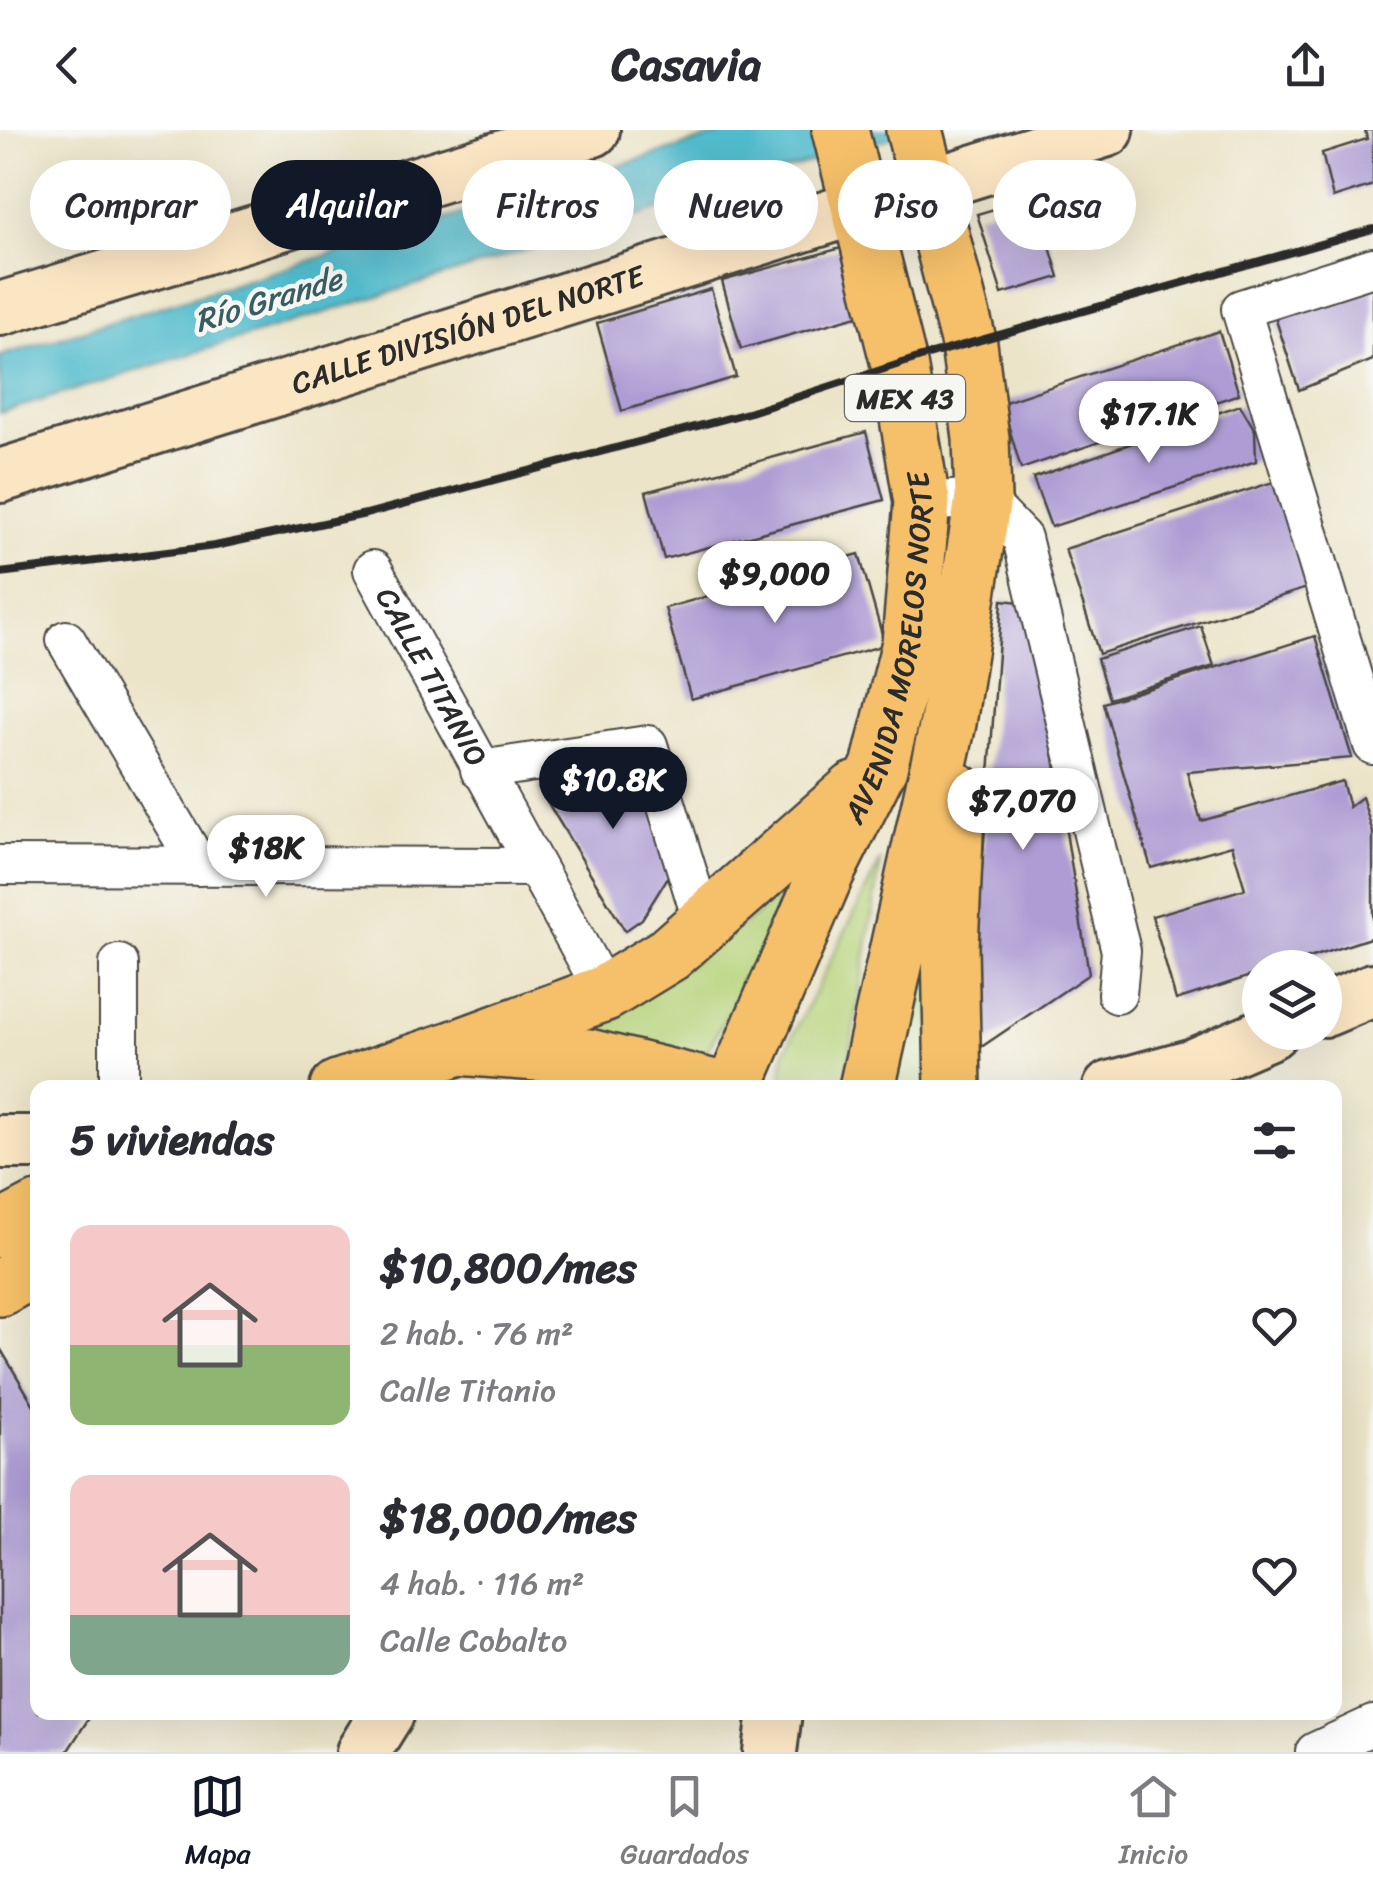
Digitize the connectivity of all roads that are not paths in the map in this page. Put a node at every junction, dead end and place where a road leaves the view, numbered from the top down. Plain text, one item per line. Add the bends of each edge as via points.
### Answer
1 (593, 130) edge
2 (1107, 130) edge
3 (920, 153) edge
4 (878, 160) edge
5 (838, 169) edge
6 (870, 250) edge
7 (1373, 267) edge
8 (0, 309) edge
9 (0, 476) edge
10 (984, 498) junction
11 (922, 502) junction
12 (374, 570) dead end
13 (66, 640) dead end
14 (948, 723) junction
15 (1373, 745) edge
16 (879, 767) junction
17 (480, 770) junction
18 (0, 865) edge
19 (199, 866) junction
20 (532, 867) junction
21 (703, 924) junction
22 (119, 964) dead end
23 (1373, 990) edge
24 (605, 993) junction
25 (1117, 994) dead end
26 (1342, 1003) edge
27 (459, 1048) junction
28 (1242, 1050) edge
29 (1199, 1076) edge
30 (118, 1080) edge
31 (362, 1080) edge
32 (681, 1080) edge
33 (737, 1080) edge
34 (869, 1080) edge
35 (952, 1080) edge
36 (1169, 1080) edge
37 (0, 1142) edge
38 (30, 1142) edge
39 (30, 1214) edge
40 (0, 1230) edge
41 (30, 1271) edge
42 (0, 1288) edge
43 (383, 1720) edge
44 (774, 1720) edge
45 (363, 1752) edge
46 (770, 1752) edge

1 - 8 main road
2 - 3 main road, CALLE DIVISIÓN DEL NORTE
3 - 4 main road, CALLE DIVISIÓN DEL NORTE
3 - 10 main road, MEX 43 via 969,344
5 - 9 main road, CALLE DIVISIÓN DEL NORTE
6 - 11 main road, AVENIDA MORELOS NORTE / MEX 43 via 899,364
7 - 15 street via 1241,308
10 - 11 street
10 - 14 main road, MEX 43
10 - 25 street via 1022,538 1121,951
11 - 16 main road, AVENIDA MORELOS NORTE / MEX 43 via 910,643
12 - 17 street, CALLE TITANIO
13 - 19 street
14 - 34 main road, MEX 43
14 - 35 main road via 960,808 950,948
16 - 21 main road
16 - 33 main road, AVENIDA MORELOS NORTE / MEX 43
17 - 20 street, CALLE TITANIO
17 - 21 street via 648,746
18 - 19 street
19 - 20 street
20 - 24 street, CALLE TITANIO
21 - 24 main road
22 - 30 street
23 - 26 main road
24 - 27 main road
27 - 31 main road
27 - 32 main road via 588,1057
28 - 29 main road
29 - 36 main road
37 - 38 main road
39 - 40 main road
41 - 42 main road
43 - 45 main road
44 - 46 main road

